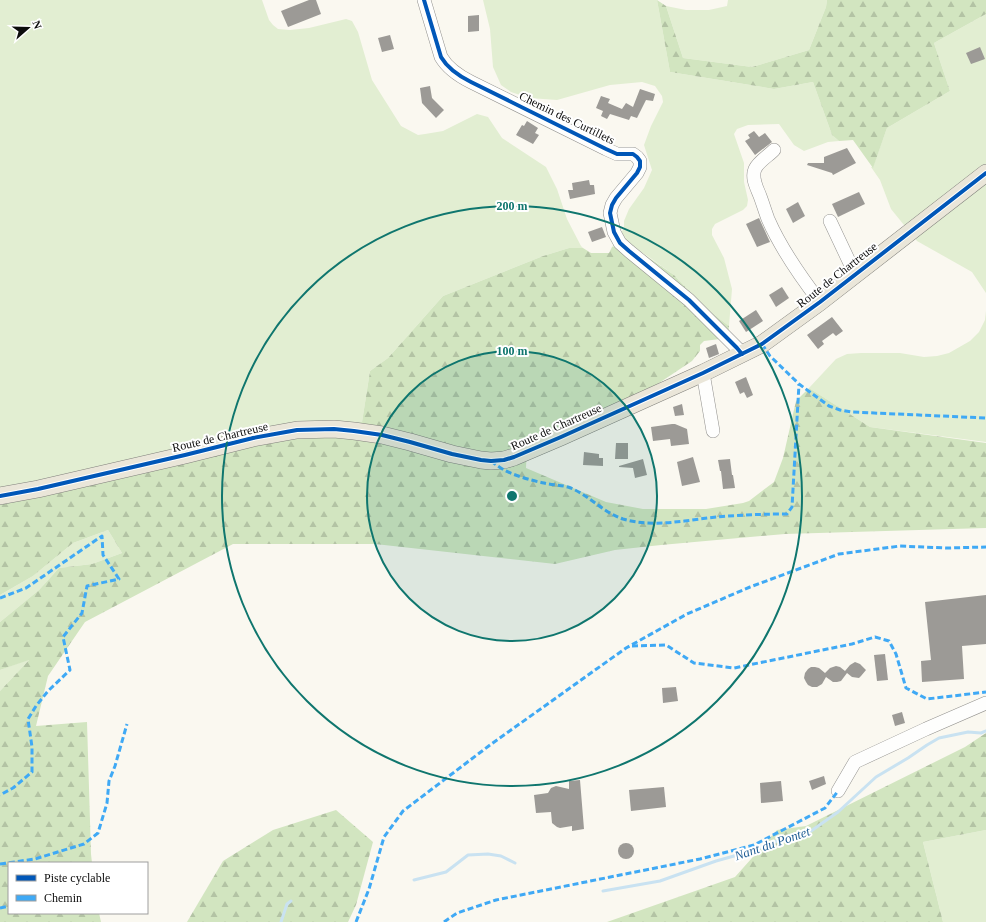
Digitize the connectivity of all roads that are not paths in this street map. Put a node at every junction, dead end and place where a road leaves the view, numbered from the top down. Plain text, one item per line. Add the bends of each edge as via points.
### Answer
1 (424, 0) edge
2 (774, 150) dead end
3 (986, 173) edge
4 (830, 221) dead end
5 (855, 274) junction
6 (820, 302) junction
7 (742, 354) junction
8 (704, 373) junction
9 (713, 431) dead end
10 (0, 496) edge
11 (986, 703) edge
12 (838, 791) dead end

1 - 7 street, Chemin des Curtillets via 441,56 445,64 454,71 606,150 638,157 640,167 612,205 610,213 614,232 620,243 689,300
2 - 6 street via 754,170 754,179 768,219 783,248
3 - 5 main road, Route de Chartreuse
4 - 5 street
5 - 6 main road, Route de Chartreuse
6 - 7 main road, Route de Chartreuse via 762,344
7 - 8 main road, Route de Chartreuse
8 - 9 street
8 - 10 main road, Route de Chartreuse via 504,460 491,461 452,454 354,430 297,430
11 - 12 street via 855,762

